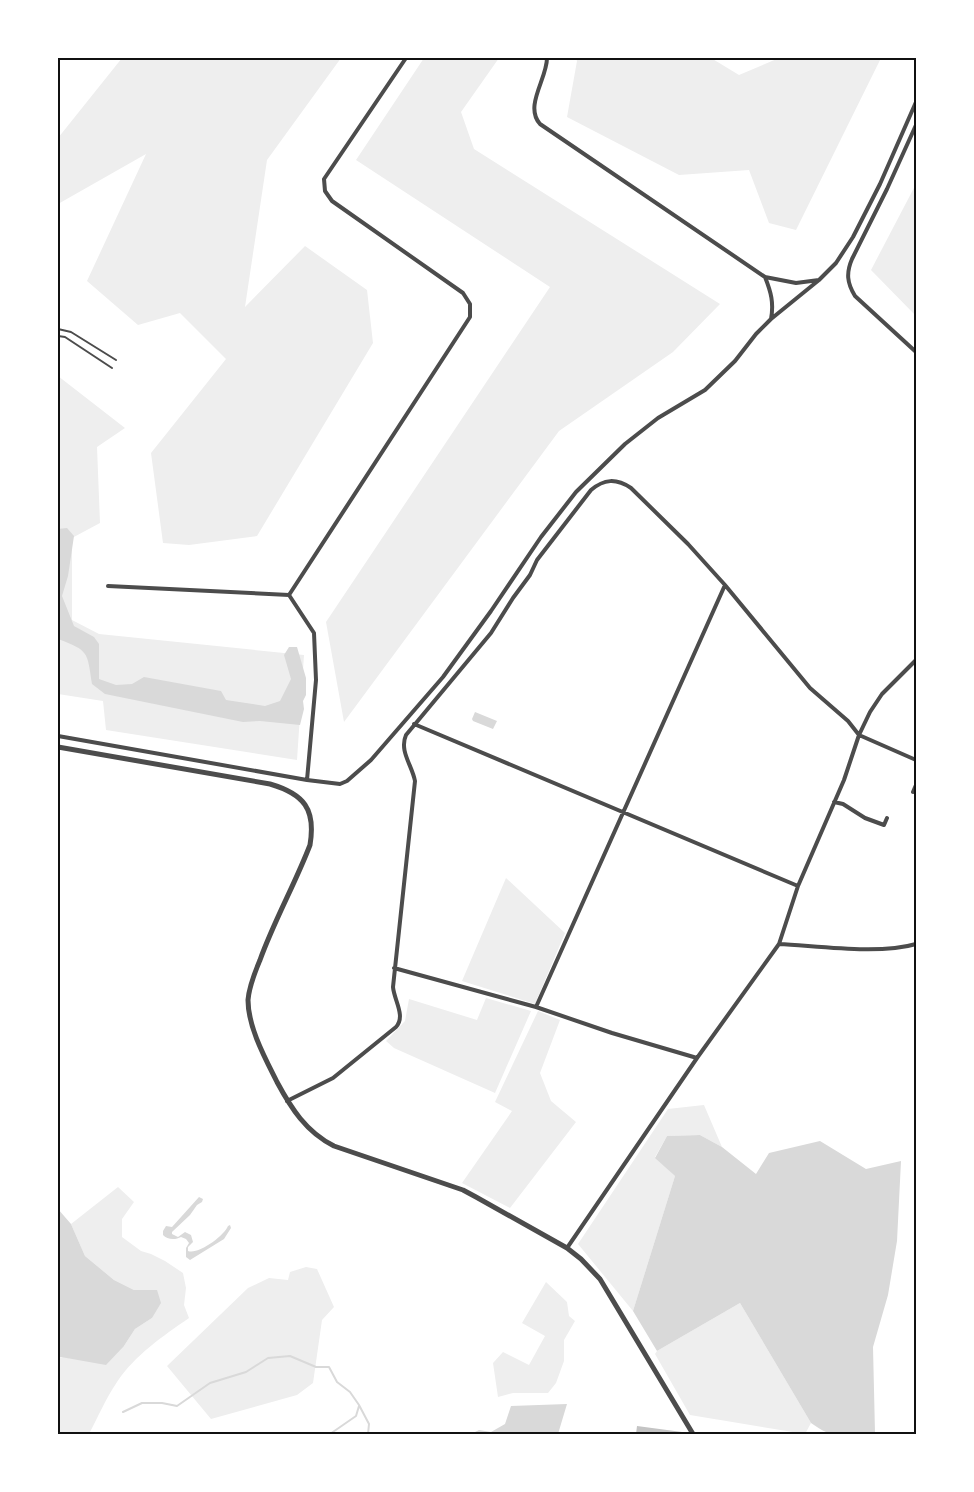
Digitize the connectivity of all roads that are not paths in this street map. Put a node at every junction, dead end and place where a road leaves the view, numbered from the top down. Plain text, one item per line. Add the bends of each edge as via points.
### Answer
1 (406, 58) edge
2 (547, 58) edge
3 (916, 102) edge
4 (916, 124) edge
5 (764, 278) junction
6 (819, 280) junction
7 (771, 318) junction
8 (58, 329) edge
9 (58, 336) edge
10 (916, 352) edge
11 (116, 360) dead end
12 (112, 368) dead end
13 (725, 585) junction
14 (108, 586) dead end
15 (289, 595) junction
16 (916, 660) edge
17 (414, 724) junction
18 (859, 735) junction
19 (58, 736) edge
20 (58, 747) edge
21 (916, 760) edge
22 (307, 780) junction
23 (916, 785) edge
24 (913, 792) dead end
25 (834, 802) junction
26 (623, 811) junction
27 (887, 818) dead end
28 (798, 886) junction
29 (779, 944) junction
30 (916, 944) edge
31 (394, 968) junction
32 (536, 1007) junction
33 (697, 1058) junction
34 (287, 1101) junction
35 (567, 1248) junction
36 (693, 1434) edge

1 - 15 street via 324,178 325,191 332,201 463,293 470,304 470,317
2 - 5 street via 534,104 534,113 540,124
3 - 6 street via 853,237 836,263
4 - 10 street via 852,259 847,278 856,296
5 - 6 street via 796,283
5 - 7 street via 773,305
6 - 7 street
7 - 22 street via 735,361 705,390 658,418 625,444 576,492 443,677 371,760 340,784
8 - 11 lane via 72,332
9 - 12 lane via 65,337
13 - 17 street via 630,488 615,481 597,484 537,560 491,633
13 - 18 street via 810,688
13 - 26 street
14 - 15 street
15 - 22 street via 314,633 316,680
16 - 18 street via 882,694
17 - 26 street
17 - 31 street via 403,741 414,781
18 - 21 street
18 - 25 street
19 - 22 street
20 - 34 street via 270,784 297,796 308,810 312,821 310,845 266,943 248,999 258,1044
23 - 24 street
25 - 27 street via 884,825
25 - 28 street
26 - 28 street
26 - 32 street
28 - 29 street
29 - 30 street via 858,949
29 - 33 street
31 - 32 street
31 - 34 street via 394,995 401,1014 398,1024 333,1078
32 - 33 street
33 - 35 street
34 - 35 street via 323,1141 463,1190
35 - 36 street via 600,1279

